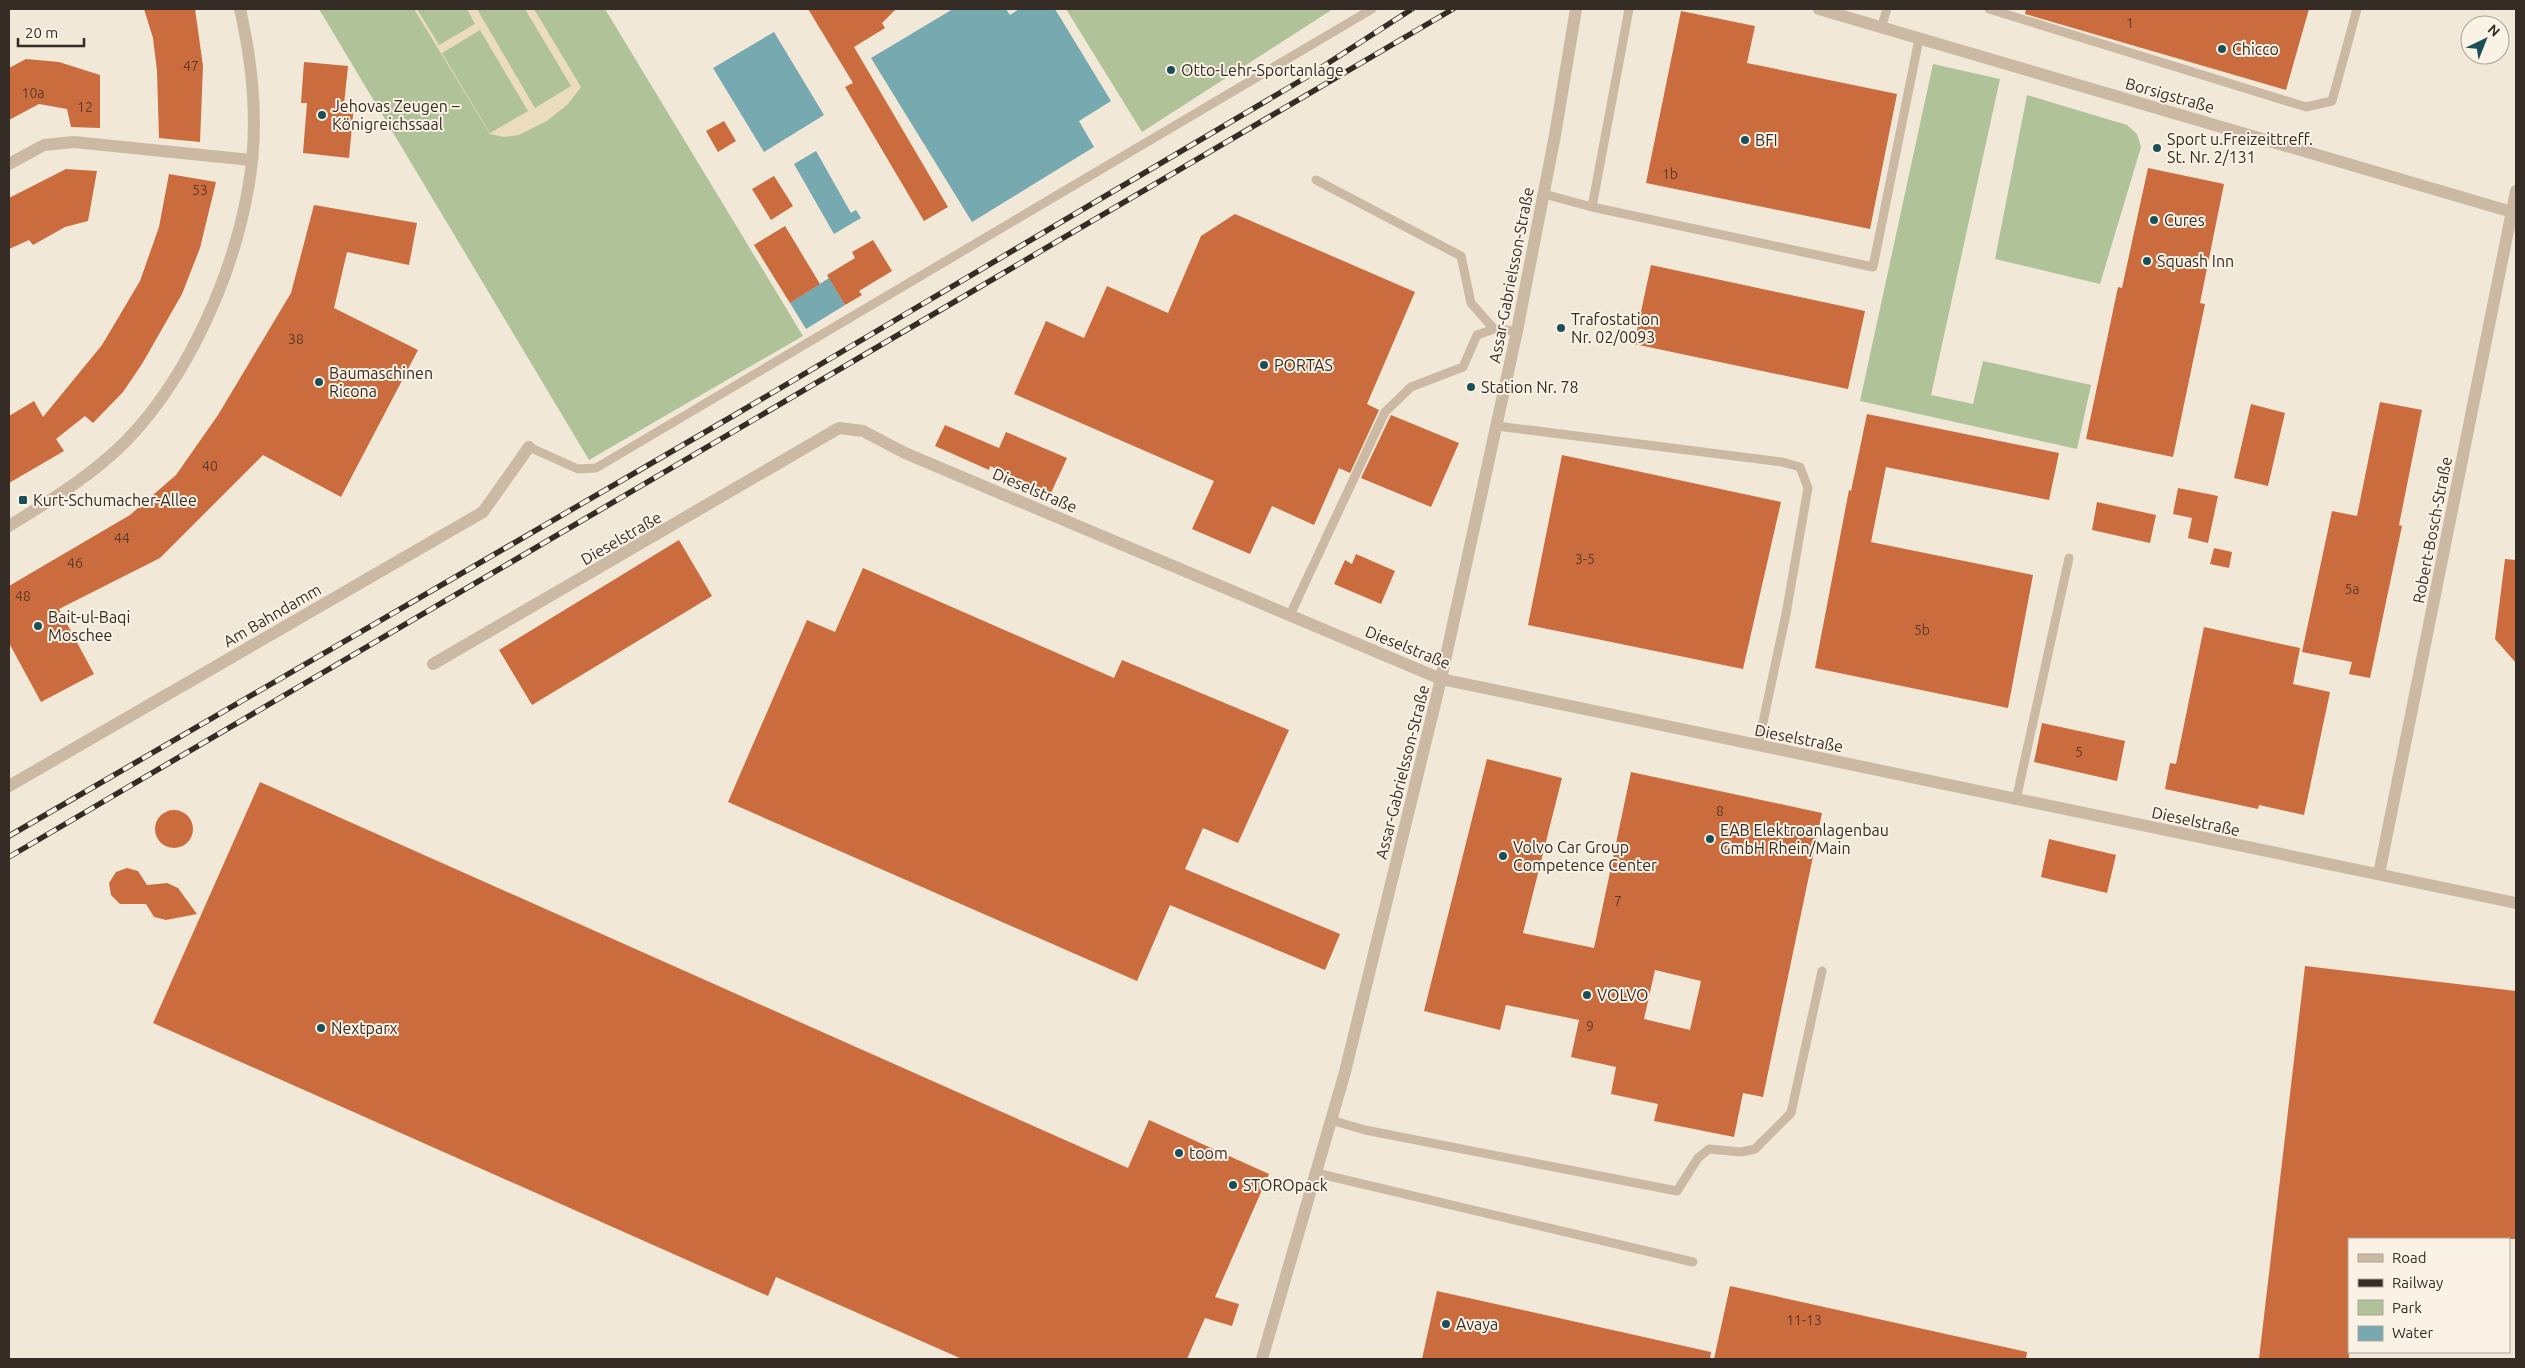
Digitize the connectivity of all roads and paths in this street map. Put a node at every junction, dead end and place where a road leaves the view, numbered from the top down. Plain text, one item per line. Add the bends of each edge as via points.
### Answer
1 (240, 9) edge
2 (1372, 9) edge
3 (1576, 9) edge
4 (1629, 9) edge
5 (1819, 9) edge
6 (1887, 9) edge
7 (1989, 9) edge
8 (2357, 9) edge
9 (1881, 28) junction
10 (1919, 39) junction
11 (251, 160) junction
12 (9, 164) edge
13 (1316, 180) dead end
14 (2516, 191) edge
15 (1544, 194) junction
16 (1592, 207) junction
17 (2512, 212) junction
18 (1494, 329) junction
19 (1517, 331) junction
20 (1497, 426) junction
21 (529, 447) joint
22 (9, 526) edge
23 (2069, 558) dead end
24 (1290, 615) junction
25 (433, 664) dead end
26 (1441, 680) junction
27 (1758, 746) junction
28 (9, 786) edge
29 (2016, 800) junction
30 (2379, 874) junction
31 (2516, 903) edge
32 (1822, 971) dead end
33 (1331, 1120) junction
34 (1316, 1173) junction
35 (1693, 1262) dead end
36 (1262, 1359) edge

1 - 11 street via 251,79 254,130
2 - 21 lane via 596,468 578,469
3 - 15 street, Assar-Gabrielsson-Straße
4 - 16 lane
5 - 9 street, Borsigstraße
6 - 9 lane
7 - 8 lane via 2306,107 2332,101
9 - 10 street, Borsigstraße
10 - 16 lane via 1873,267
10 - 17 street, Borsigstraße
11 - 12 street via 74,142 44,145
11 - 22 street via 249,188 234,248 221,282 190,352 154,408 109,457 77,483
13 - 18 lane via 1461,256 1471,303
14 - 17 street, Robert-Bosch-Straße
15 - 16 lane
15 - 19 street, Assar-Gabrielsson-Straße
17 - 30 street, Robert-Bosch-Straße
18 - 19 lane
18 - 24 lane via 1477,335 1463,367 1411,386 1385,412
19 - 20 street, Assar-Gabrielsson-Straße
20 - 26 street, Assar-Gabrielsson-Straße
20 - 27 lane via 1782,462 1800,467 1808,488
21 - 28 street, Am Bahndamm via 483,512
23 - 29 lane
24 - 25 street, Dieselstraße via 904,453 863,431 839,428
24 - 26 street, Dieselstraße
26 - 27 street, Dieselstraße
26 - 33 street, Assar-Gabrielsson-Straße via 1346,1072
27 - 29 street, Dieselstraße
29 - 30 street, Dieselstraße
30 - 31 street, Dieselstraße
32 - 33 lane via 1791,1114 1756,1149 1741,1152 1709,1149 1698,1158 1677,1191 1365,1130
33 - 34 street, Assar-Gabrielsson-Straße
34 - 35 lane
34 - 36 street, Assar-Gabrielsson-Straße

